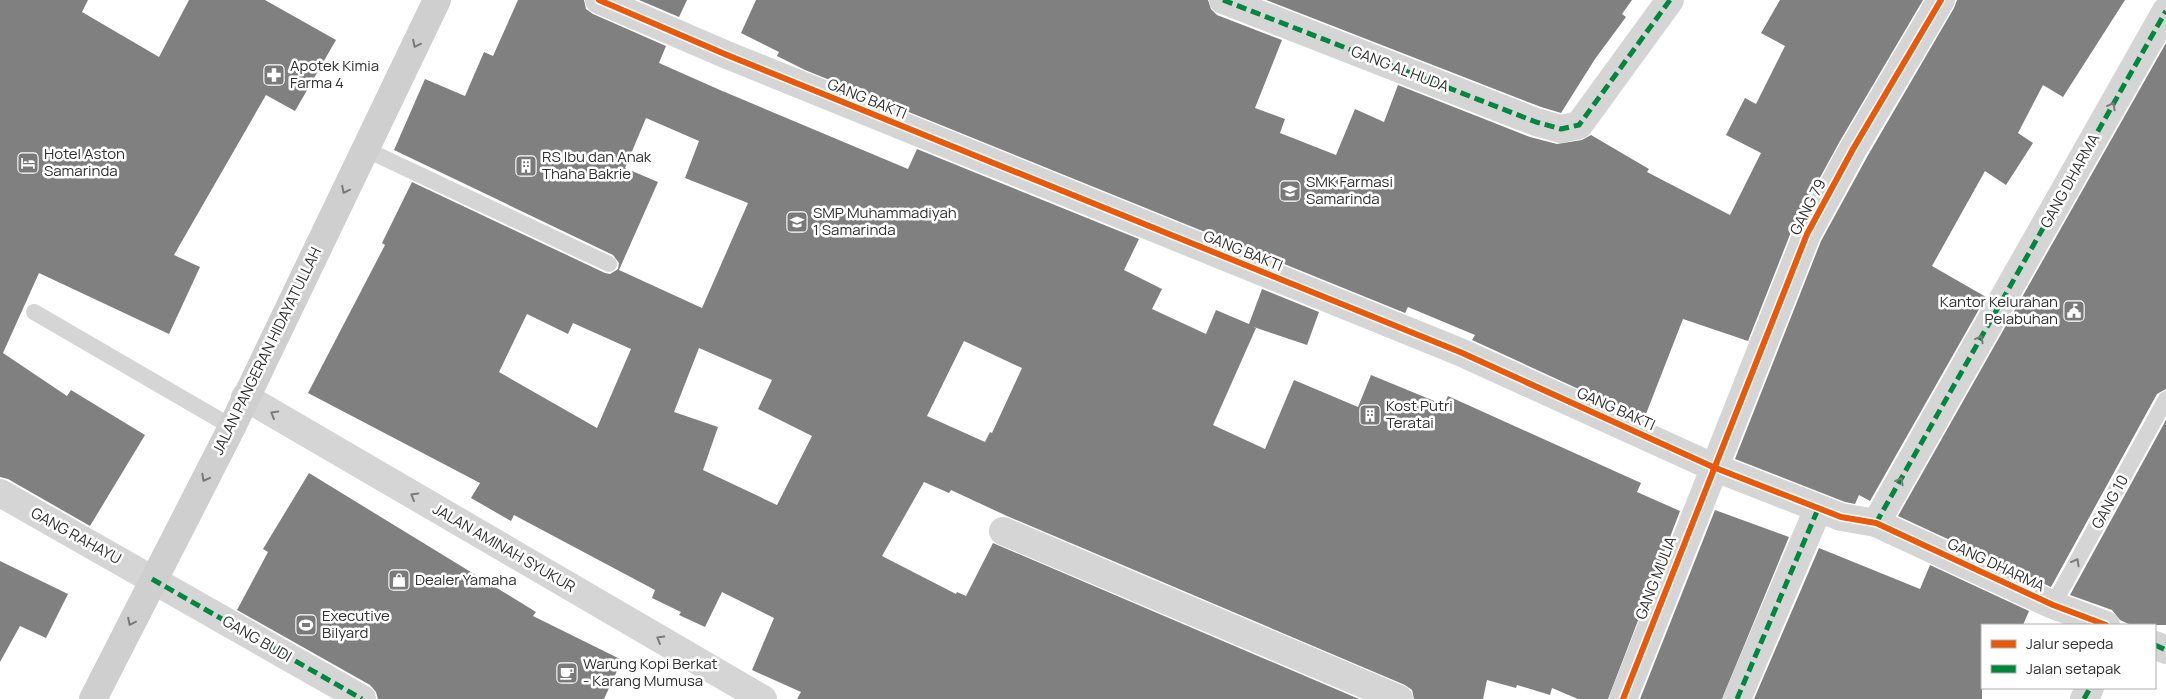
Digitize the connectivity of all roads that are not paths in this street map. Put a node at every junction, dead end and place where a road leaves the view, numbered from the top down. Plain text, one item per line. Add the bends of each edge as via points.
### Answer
1 (437, 0) edge
2 (599, 0) edge
3 (1223, 0) edge
4 (1670, 0) edge
5 (1941, 0) edge
6 (2166, 11) edge
7 (365, 149) junction
8 (608, 264) dead end
9 (34, 312) dead end
10 (245, 398) junction
11 (2166, 399) edge
12 (232, 427) junction
13 (1713, 467) junction
14 (0, 493) edge
15 (1818, 509) junction
16 (1876, 523) junction
17 (1003, 531) dead end
18 (152, 579) junction
19 (2053, 605) junction
20 (2103, 624) edge
21 (93, 699) edge
22 (362, 699) edge
23 (763, 699) edge
24 (1399, 699) edge
25 (1623, 699) edge
26 (1737, 699) edge

1 -> 7 main road, JALAN PANGERAN HIDAYATULLAH
2 - 13 street, GANG BAKTI via 1460,352
3 - 4 street, GANG AL HUDA via 1536,122 1562,129 1579,125
5 - 13 street, GANG 79 via 1807,234
16 -> 6 street, GANG DHARMA
7 - 8 lane
7 -> 10 main road, JALAN PANGERAN HIDAYATULLAH
9 - 12 lane
10 - 12 main road, JALAN PANGERAN HIDAYATULLAH
23 -> 10 street, JALAN AMINAH SYUKUR
19 -> 11 lane, GANG 10
12 -> 18 main road, JALAN PANGERAN HIDAYATULLAH
13 - 15 street, GANG BAKTI
13 - 25 street, GANG MULIA
14 - 18 street, GANG RAHAYU
15 - 16 street, GANG BAKTI
15 - 26 street
16 - 19 street, GANG DHARMA
17 - 24 street
18 -> 21 main road, JALAN PANGERAN HIDAYATULLAH
18 - 22 street, GANG BUDI
19 - 20 street, GANG DHARMA

